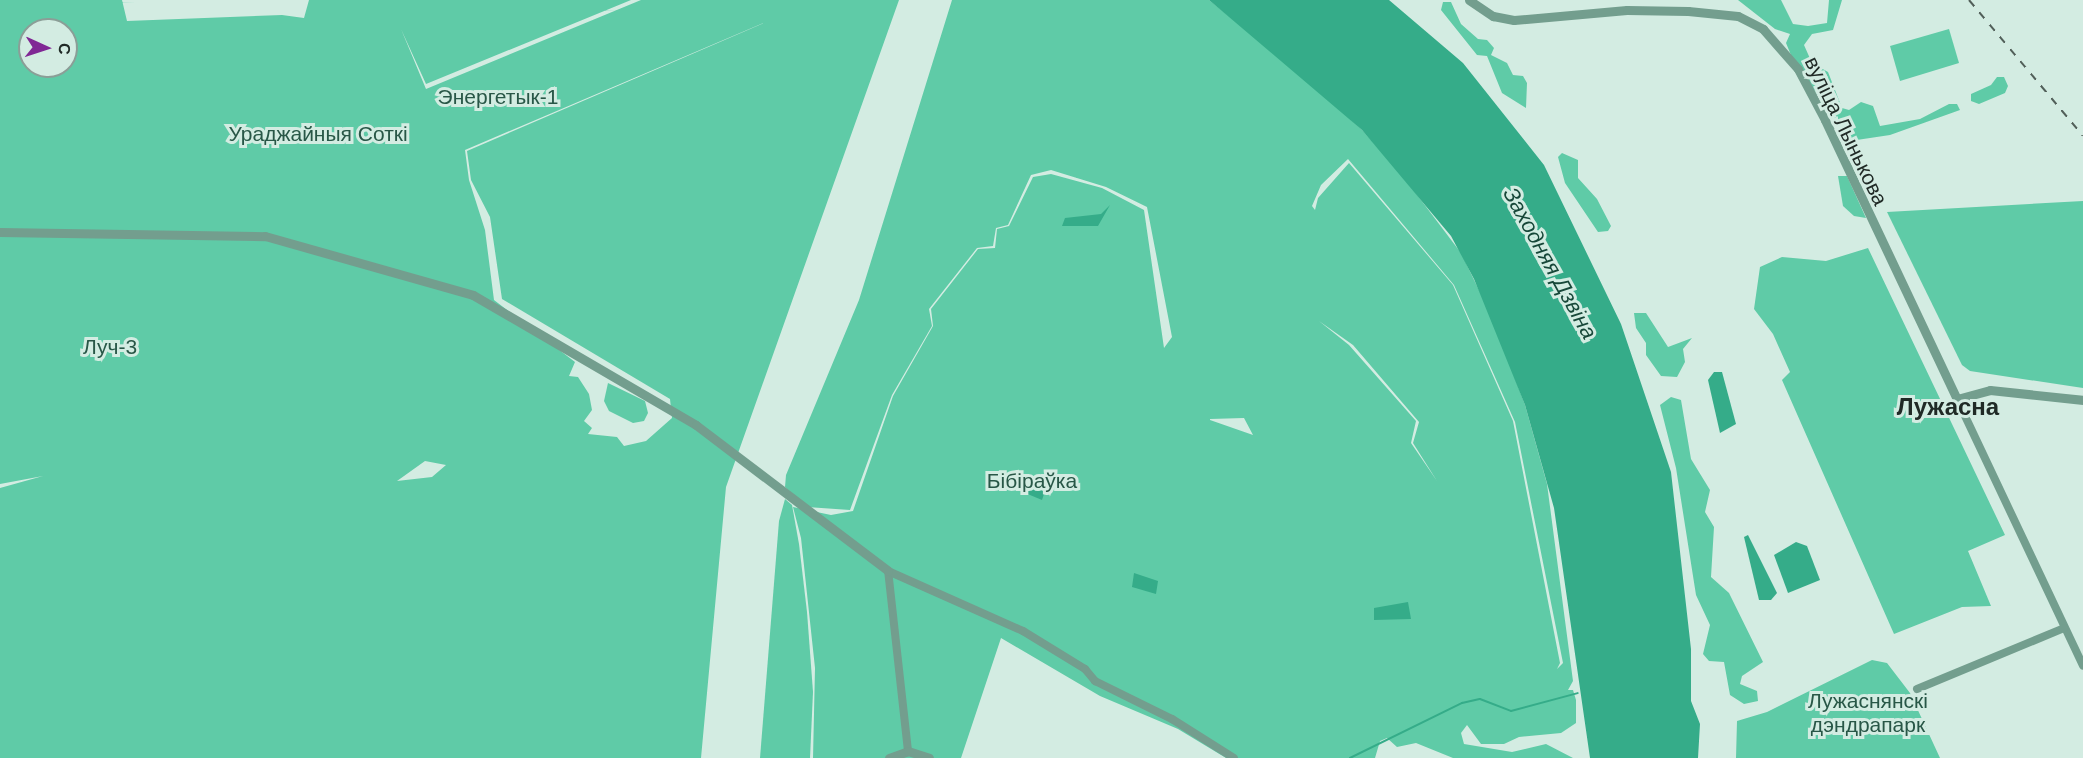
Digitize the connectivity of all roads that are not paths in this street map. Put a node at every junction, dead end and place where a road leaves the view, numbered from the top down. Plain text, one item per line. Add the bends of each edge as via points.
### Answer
1 (1468, 0) edge
2 (0, 232) edge
3 (1957, 399) junction
4 (2083, 400) edge
5 (888, 571) junction
6 (2064, 628) junction
7 (2083, 666) edge
8 (1917, 689) dead end
9 (908, 751) junction
10 (889, 758) edge
11 (929, 758) edge
12 (1234, 758) edge

1 - 3 street, вуліца Лынькова via 1494,16 1514,20 1627,10 1688,11 1737,16 1763,29 1798,69 1826,120
2 - 5 street via 265,236 473,295 696,425
3 - 4 street via 1990,390
3 - 6 street
5 - 9 street
5 - 12 street via 1023,631 1085,669 1095,681 1172,719
6 - 7 street
6 - 8 street
9 - 10 street
9 - 11 street

